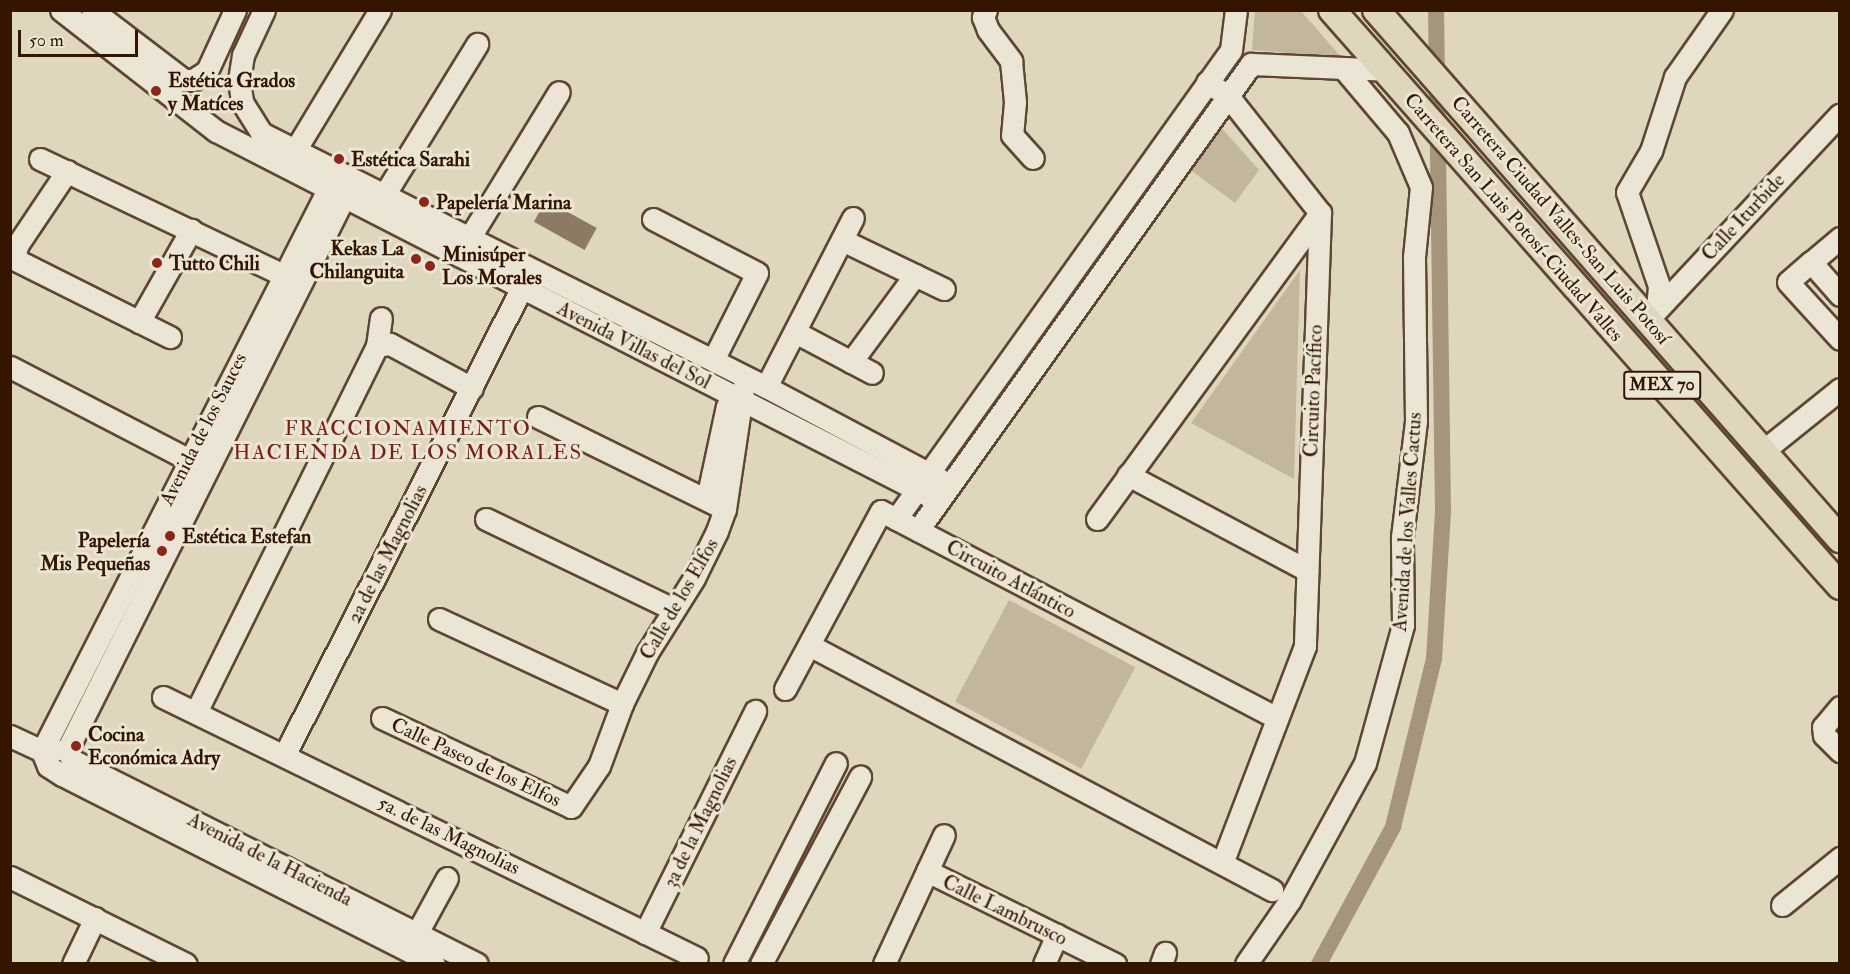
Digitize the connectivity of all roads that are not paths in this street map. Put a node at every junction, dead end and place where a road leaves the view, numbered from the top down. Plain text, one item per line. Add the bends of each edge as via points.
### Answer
1 (61, 10) edge
2 (234, 10) edge
3 (380, 10) edge
4 (986, 10) edge
5 (1236, 10) edge
6 (1332, 10) edge
7 (1376, 10) edge
8 (1722, 10) edge
9 (263, 11) edge
10 (90, 16) edge
11 (477, 44) dead end
12 (1231, 50) junction
13 (1251, 64) junction
14 (1343, 68) junction
15 (1389, 74) junction
16 (184, 80) junction
17 (1207, 82) junction
18 (560, 92) dead end
19 (1228, 96) junction
20 (177, 102) junction
21 (1839, 114) edge
22 (294, 152) junction
23 (1033, 158) dead end
24 (40, 159) dead end
25 (66, 171) junction
26 (340, 186) junction
27 (383, 197) junction
28 (1320, 213) junction
29 (853, 218) dead end
30 (653, 219) dead end
31 (191, 230) junction
32 (470, 238) junction
33 (1839, 238) edge
34 (842, 240) junction
35 (1091, 246) junction
36 (458, 257) junction
37 (12, 258) edge
38 (1111, 260) junction
39 (1811, 262) junction
40 (283, 275) junction
41 (915, 275) junction
42 (521, 289) junction
43 (944, 289) dead end
44 (1839, 295) edge
45 (1652, 315) junction
46 (381, 318) dead end
47 (139, 322) junction
48 (795, 332) junction
49 (170, 337) dead end
50 (1839, 339) edge
51 (377, 346) junction
52 (851, 362) junction
53 (10, 367) edge
54 (730, 369) junction
55 (872, 373) dead end
56 (766, 387) junction
57 (472, 388) junction
58 (1839, 388) edge
59 (734, 396) junction
60 (538, 417) dead end
61 (1763, 451) junction
62 (197, 464) junction
63 (1128, 475) junction
64 (922, 482) junction
65 (944, 493) junction
66 (716, 504) junction
67 (486, 519) dead end
68 (896, 519) junction
69 (1097, 519) dead end
70 (918, 530) junction
71 (1839, 538) edge
72 (1306, 570) junction
73 (1839, 586) edge
74 (673, 609) junction
75 (438, 619) dead end
76 (809, 645) junction
77 (785, 689) dead end
78 (163, 697) dead end
79 (622, 704) junction
80 (1839, 707) edge
81 (755, 711) dead end
82 (200, 713) junction
83 (382, 718) dead end
84 (1277, 718) junction
85 (10, 736) edge
86 (68, 750) junction
87 (42, 751) junction
88 (1839, 751) edge
89 (285, 754) junction
90 (836, 763) dead end
91 (860, 777) dead end
92 (571, 807) joint
93 (944, 834) dead end
94 (1839, 858) edge
95 (1222, 863) junction
96 (784, 865) junction
97 (927, 872) junction
98 (807, 876) junction
99 (10, 877) edge
100 (447, 878) dead end
101 (1272, 890) dead end
102 (1782, 905) dead end
103 (94, 918) junction
104 (645, 933) junction
105 (1057, 935) junction
106 (409, 949) edge
107 (697, 958) dead end
108 (887, 962) edge
109 (73, 963) edge
110 (183, 963) edge
111 (434, 963) edge
112 (477, 963) edge
113 (734, 963) edge
114 (761, 963) edge
115 (1044, 963) edge
116 (1115, 963) edge
117 (1246, 963) edge

1 - 10 street, Avenida Villas del Sol
2 - 16 street via 207,71 193,80
3 - 22 street
4 - 23 street via 982,17 988,30 1011,61 1015,102 1012,135
5 - 12 street
6 - 15 main road, Carretera San Luis Potosí-Ciudad Valles / MEX 70
7 - 45 main road, Carretera Ciudad Valles-San Luis Potosí / MEX 70
8 - 45 street via 1675,77 1651,151 1627,192 1659,286
9 - 22 street, Avenida Villas del Sol via 243,55 239,80 242,102 261,133
10 - 16 street, Avenida Villas del Sol
10 - 20 street, Avenida Villas del Sol
11 - 27 street
12 - 13 street
12 - 17 street
13 - 14 street
13 - 19 street
14 - 15 street
14 - 117 street, Avenida de los Valles Cactus via 1398,133 1421,187 1414,257 1416,421 1402,537 1403,625 1365,764 1290,900
15 - 73 main road, Carretera San Luis Potosí-Ciudad Valles / MEX 70
16 - 20 street
17 - 19 street
17 - 35 street
18 - 32 street
19 - 28 street
19 - 38 street
20 - 26 street, Avenida Villas del Sol via 216,131
21 - 45 street, Calle Iturbide
22 - 26 street, Avenida Villas del Sol
24 - 25 street
25 - 31 street
25 - 37 street
26 - 27 street, Avenida Villas del Sol
26 - 36 street, Avenida Villas del Sol
26 - 40 street, Avenida de los Sauces
26 - 62 street, Avenida de los Sauces
27 - 32 street, Avenida Villas del Sol
28 - 63 street
28 - 72 street, Circuito Pacífico
29 - 34 street
30 - 54 street via 757,273
31 - 40 street
31 - 47 street
32 - 36 street
32 - 54 street, Avenida Villas del Sol
33 - 39 street
34 - 41 street
34 - 48 street
35 - 38 street
35 - 64 street
36 - 42 street, Avenida Villas del Sol
37 - 47 street
38 - 65 street
39 - 44 street
39 - 50 street via 1788,282
40 - 62 street, Avenida de los Sauces
41 - 43 street
41 - 52 street
42 - 57 street, 2a de las Magnolias
42 - 59 street, Avenida Villas del Sol
45 - 61 main road, Carretera Ciudad Valles-San Luis Potosí / MEX 70
46 - 51 street
47 - 49 street
48 - 52 street
48 - 56 street
51 - 57 street via 390,344
51 - 82 street via 199,706
52 - 55 street
53 - 62 street
54 - 56 street, Avenida Villas del Sol
54 - 59 street, Calle de los Elfos
56 - 64 street, Avenida Villas del Sol
57 - 89 street, 2a de las Magnolias
58 - 61 street
59 - 64 street, Avenida Villas del Sol
59 - 66 street, Calle de los Elfos
60 - 66 street
61 - 71 main road, Carretera Ciudad Valles-San Luis Potosí / MEX 70
62 - 86 street, Avenida de los Sauces
62 - 87 street, Avenida de los Sauces
63 - 69 street
63 - 72 street
64 - 65 street, Avenida Villas del Sol
64 - 68 street
65 - 70 street
66 - 74 street, Calle de los Elfos via 709,550
67 - 74 street
68 - 70 street, Circuito Atlántico
68 - 76 street via 881,511
70 - 84 street, Circuito Atlántico
72 - 84 street, Circuito Pacífico via 1305,646
74 - 79 street, Calle de los Elfos
75 - 79 street
76 - 77 street
76 - 95 street
78 - 82 street, 5a. de las Magnolias
79 - 92 street, Calle de los Elfos via 600,766
80 - 88 street via 1822,727
81 - 104 street, 3a de la Magnolias
82 - 89 street, 5a. de las Magnolias
83 - 92 street, Calle Paseo de los Elfos
84 - 95 street
85 - 87 street
86 - 87 street
86 - 106 street, Avenida de la Hacienda via 72,760
87 - 106 street, Avenida de la Hacienda via 48,766 62,776
89 - 104 street, 5a. de las Magnolias
90 - 96 street
91 - 98 street
93 - 97 street, Calle Lambrusco
94 - 102 street
95 - 101 street
96 - 98 street
96 - 113 street
97 - 105 street, Calle Lambrusco
97 - 108 street, Calle Lambrusco
98 - 114 street
99 - 103 street
100 - 106 street
103 - 109 street
103 - 110 street
104 - 107 street, 5a. de las Magnolias
105 - 115 street
105 - 116 street, Calle Lambrusco
106 - 111 street, Avenida de la Hacienda
106 - 112 street, Avenida de la Hacienda

